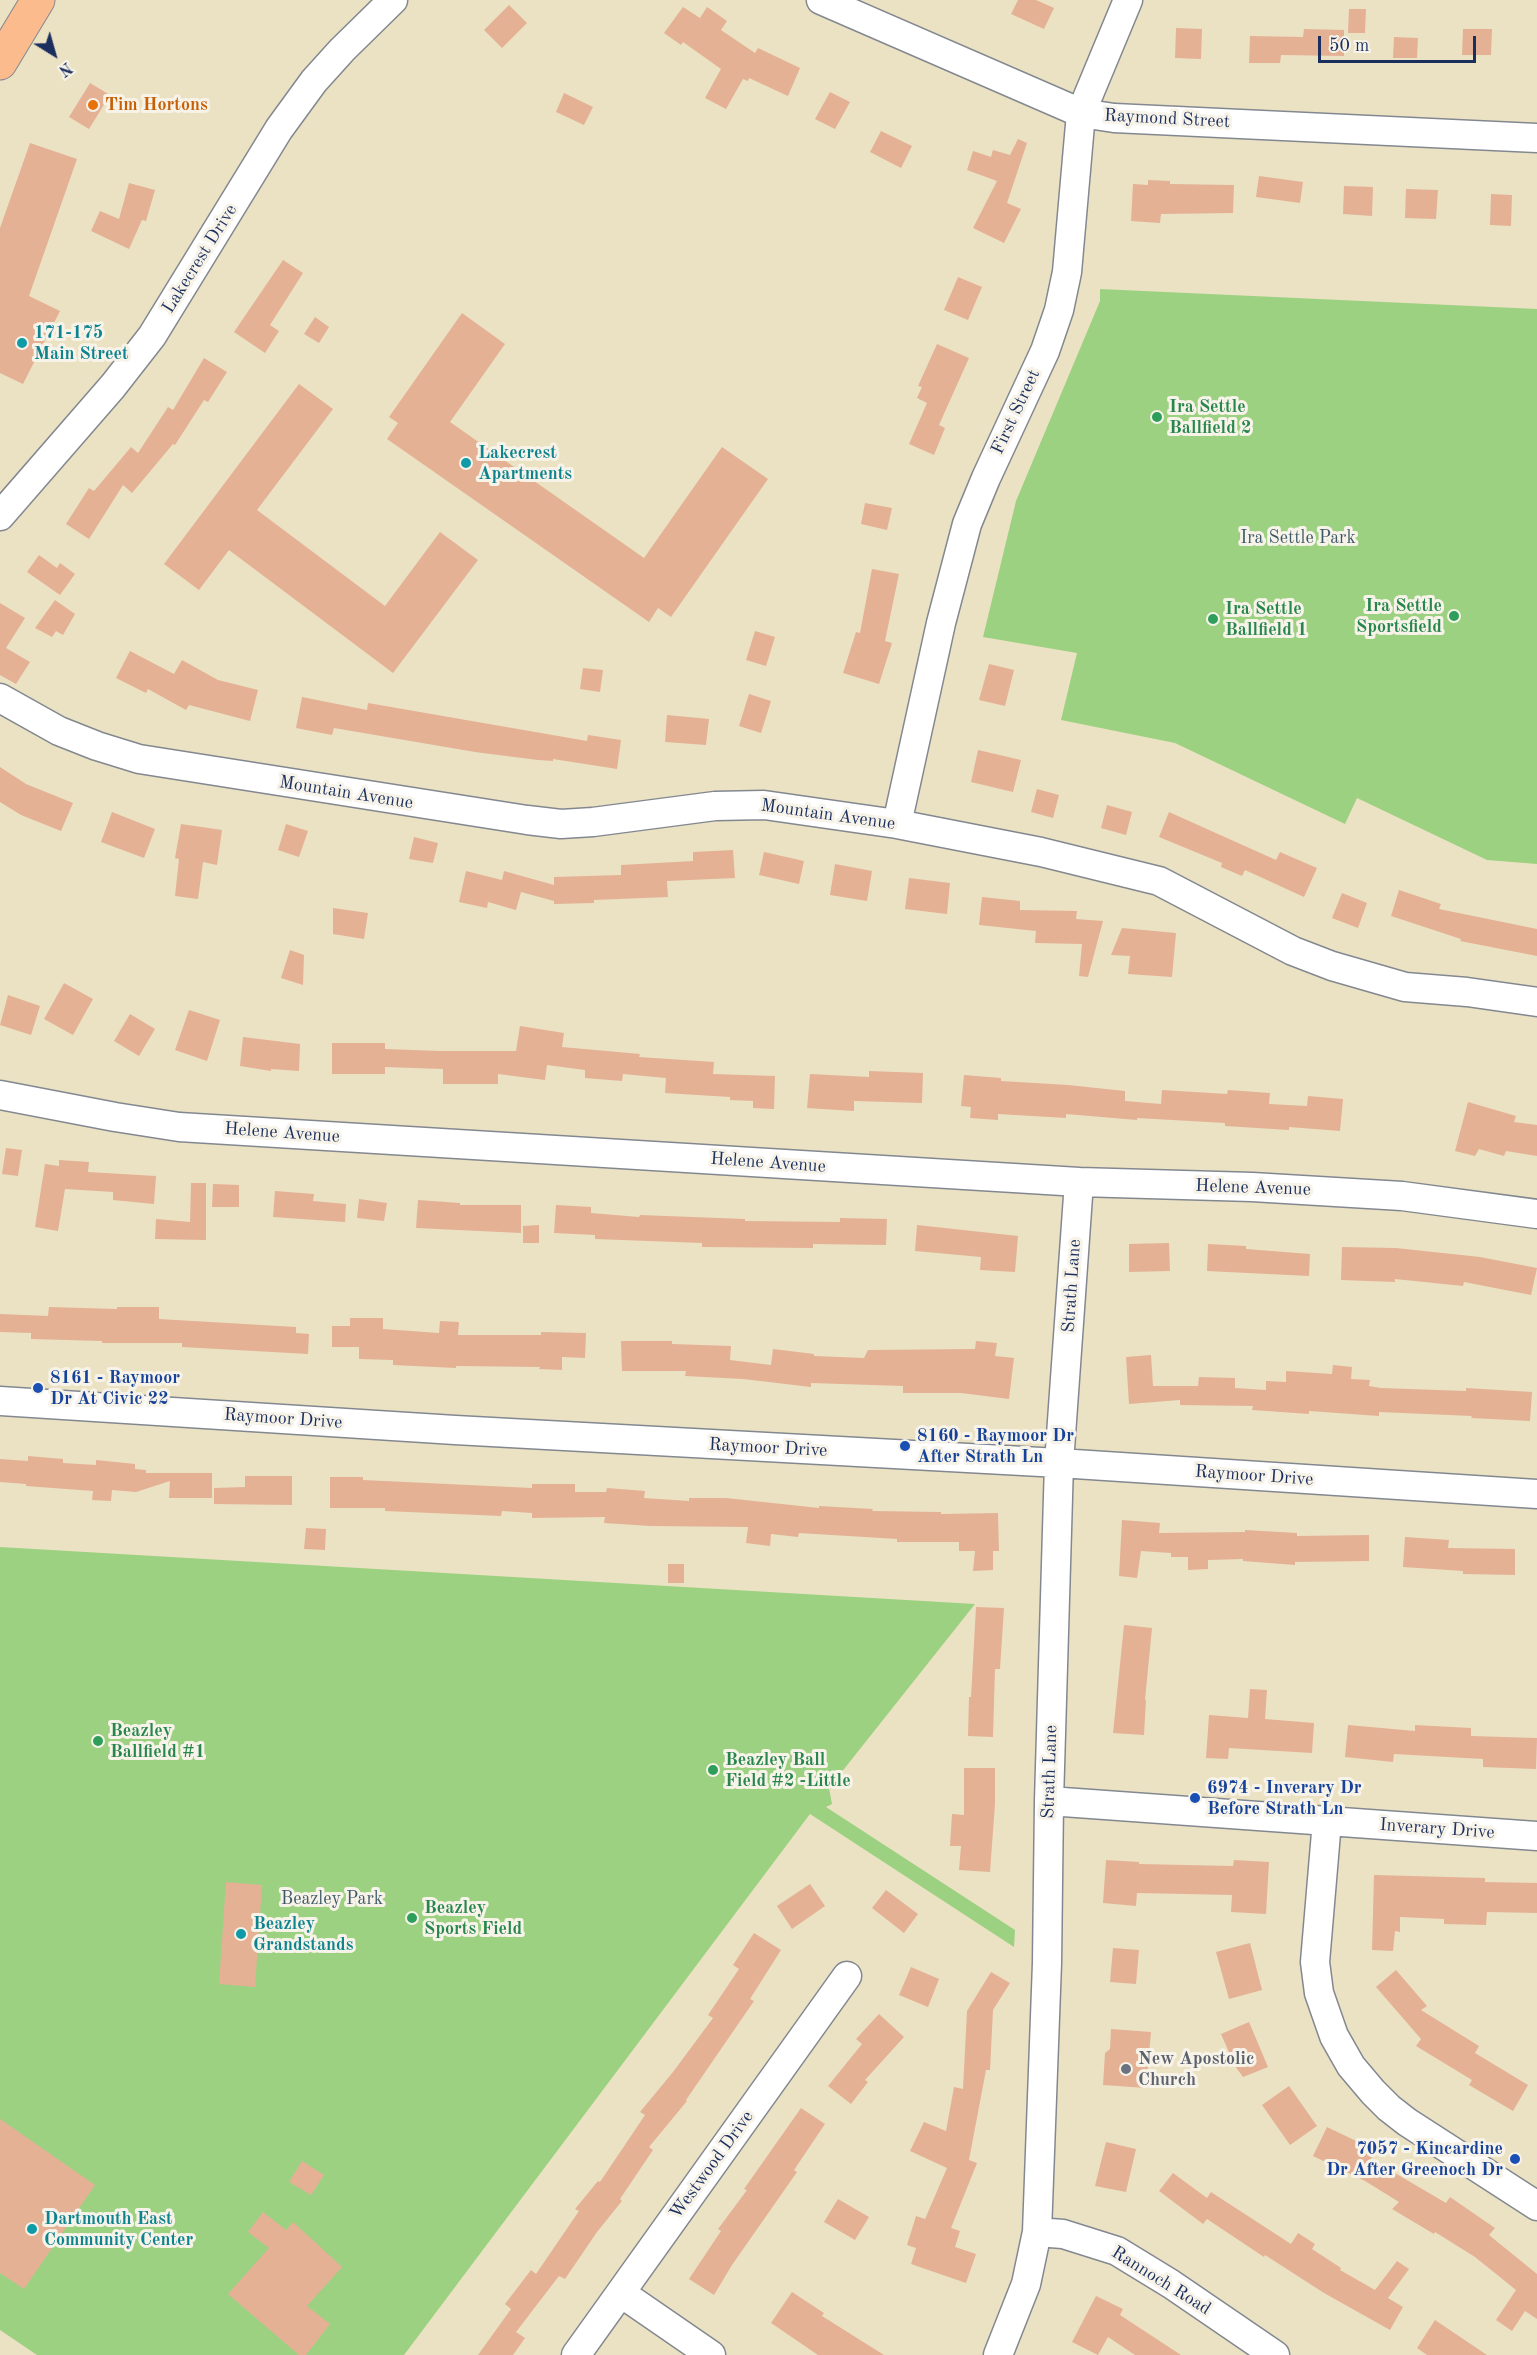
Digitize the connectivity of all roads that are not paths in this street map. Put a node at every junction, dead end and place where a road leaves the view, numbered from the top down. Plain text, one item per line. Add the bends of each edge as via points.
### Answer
1 (38, 0) edge
2 (393, 0) edge
3 (820, 0) edge
4 (1128, 0) edge
5 (0, 63) edge
6 (1081, 113) junction
7 (1537, 138) edge
8 (0, 516) edge
9 (0, 698) edge
10 (897, 824) junction
11 (1537, 1002) edge
12 (0, 1095) edge
13 (1079, 1182) junction
14 (1537, 1214) edge
15 (0, 1401) edge
16 (1059, 1463) junction
17 (1537, 1494) edge
18 (1049, 1801) junction
19 (1327, 1821) junction
20 (1537, 1836) edge
21 (848, 1976) dead end
22 (1537, 2206) edge
23 (1037, 2232) junction
24 (621, 2293) junction
25 (576, 2355) edge
26 (711, 2355) edge
27 (998, 2355) edge
28 (1275, 2355) edge

1 - 5 main road
2 - 8 street, Lakecrest Drive via 314,81 279,129 152,336
3 - 6 street, Raymond Street
4 - 6 street, First Street
6 - 7 street, Raymond Street via 1114,118
6 - 10 street, First Street via 1067,272 1059,310 1045,351 967,524
9 - 10 street, Mountain Avenue via 59,731 139,759 526,820 593,822 715,806 764,805
10 - 11 street, Mountain Avenue via 1041,852 1159,882 1293,951 1405,987
12 - 13 street, Helene Avenue via 179,1127
13 - 14 street, Helene Avenue via 1402,1196
13 - 16 street, Strath Lane
15 - 16 street, Raymoor Drive via 477,1432
16 - 17 street, Raymoor Drive
16 - 18 street, Strath Lane
18 - 19 street, Inverary Drive
18 - 23 street, Strath Lane
19 - 20 street, Inverary Drive
19 - 22 street via 1315,1962 1319,1993 1334,2036 1351,2066 1389,2108
21 - 24 street, Westwood Drive
23 - 27 street, Strath Lane via 1026,2284
23 - 28 street, Rannoch Road via 1063,2234 1117,2251
24 - 25 street, Westwood Drive
24 - 26 street

